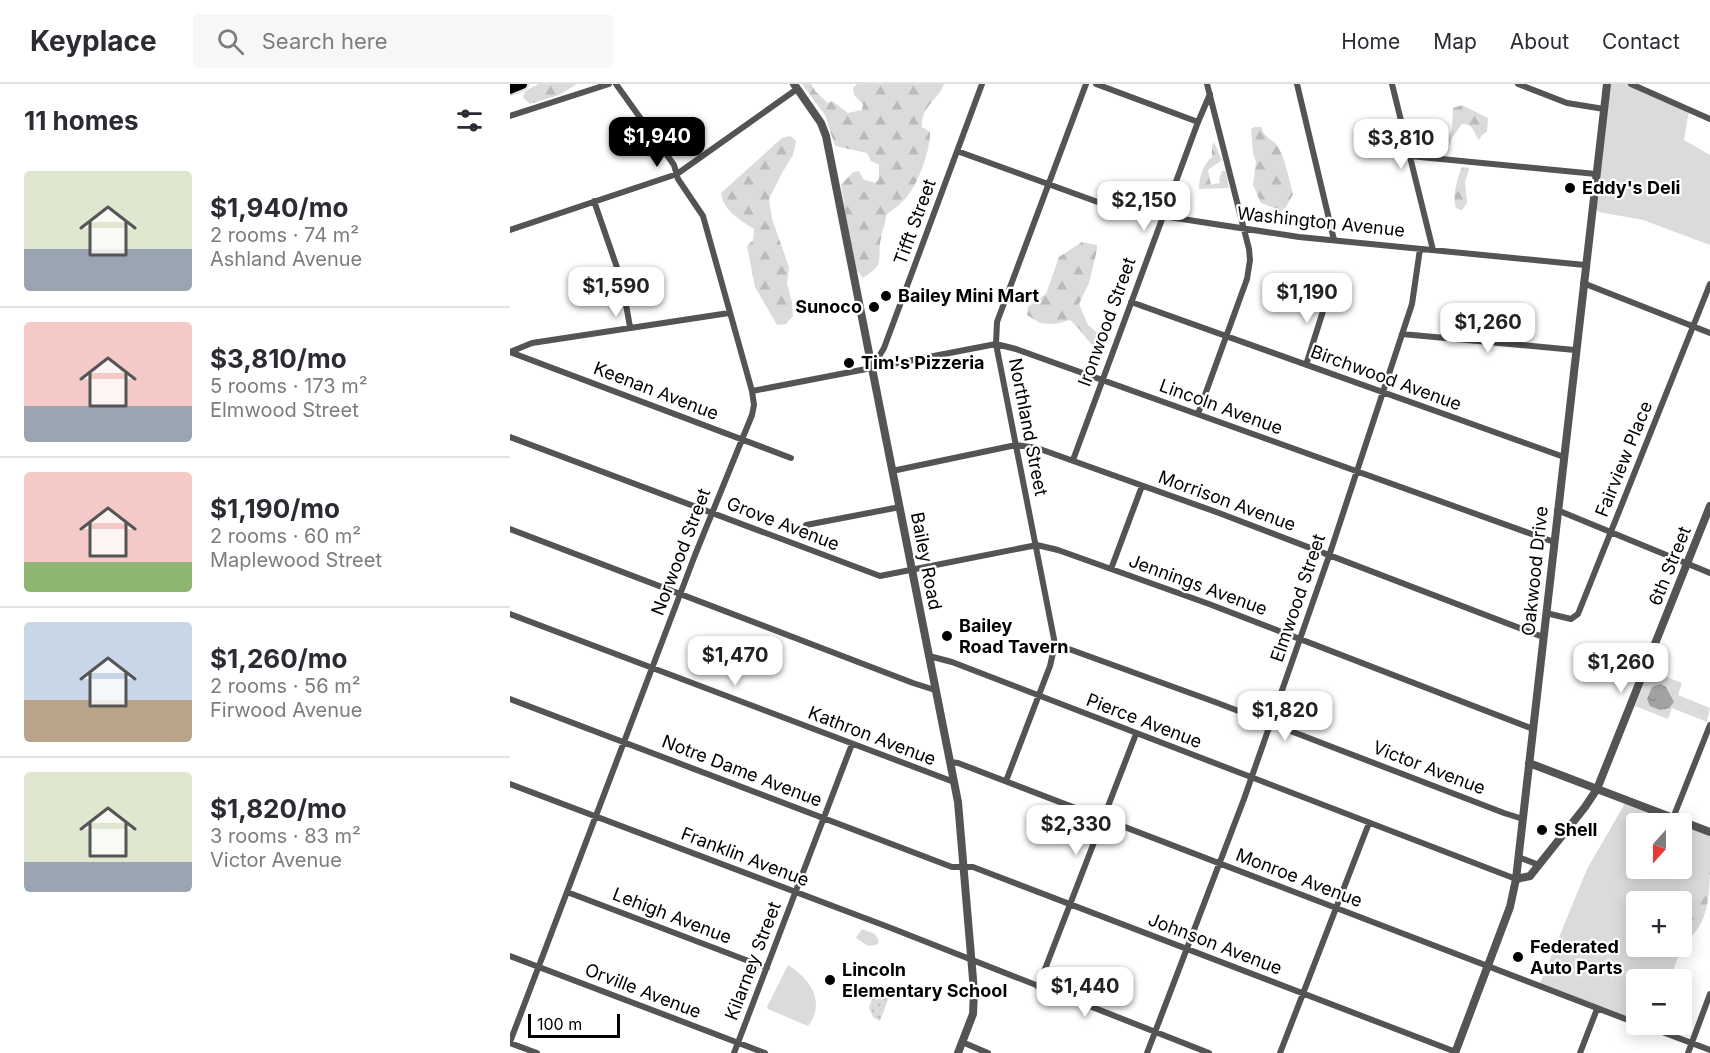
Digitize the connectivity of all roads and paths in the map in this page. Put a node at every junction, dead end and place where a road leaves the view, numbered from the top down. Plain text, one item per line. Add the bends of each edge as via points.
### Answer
1 (522, 84) edge
2 (609, 84) edge
3 (616, 84) edge
4 (982, 84) edge
5 (1086, 84) edge
6 (1096, 84) edge
7 (1207, 84) edge
8 (1297, 84) edge
9 (1392, 84) edge
10 (1518, 84) edge
11 (1606, 84) edge
12 (1631, 84) edge
13 (1529, 86) edge
14 (795, 87) edge
15 (510, 89) edge
16 (1210, 94) junction
17 (1604, 109) junction
18 (510, 116) edge
19 (1710, 119) edge
20 (1198, 122) junction
21 (957, 151) junction
22 (1410, 156) junction
23 (677, 174) junction
24 (1596, 174) junction
25 (1048, 185) junction
26 (594, 201) junction
27 (1163, 216) junction
28 (510, 230) edge
29 (1245, 230) junction
30 (1334, 240) junction
31 (1420, 249) junction
32 (1432, 250) junction
33 (1585, 265) junction
34 (1583, 283) junction
35 (1710, 284) edge
36 (1330, 289) dead end
37 (1131, 302) junction
38 (729, 313) junction
39 (1693, 326) junction
40 (630, 327) junction
41 (1710, 333) edge
42 (1402, 334) junction
43 (1226, 336) junction
44 (996, 344) junction
45 (1575, 350) junction
46 (510, 352) edge
47 (1306, 365) junction
48 (872, 368) junction
49 (1102, 379) junction
50 (752, 391) junction
51 (1382, 392) junction
52 (1198, 414) junction
53 (510, 437) edge
54 (742, 440) junction
55 (1017, 446) junction
56 (1563, 457) junction
57 (791, 459) dead end
58 (1073, 460) junction
59 (892, 471) junction
60 (1357, 472) junction
61 (1143, 486) junction
62 (1710, 506) edge
63 (900, 507) junction
64 (1557, 510) junction
65 (712, 513) junction
66 (806, 525) dead end
67 (510, 529) edge
68 (1610, 532) junction
69 (1554, 542) junction
70 (1037, 545) junction
71 (1329, 556) junction
72 (1688, 564) junction
73 (1111, 568) junction
74 (912, 571) junction
75 (1710, 573) edge
76 (681, 595) junction
77 (1546, 613) junction
78 (510, 614) edge
79 (1543, 637) junction
80 (1300, 640) junction
81 (1055, 644) junction
82 (929, 656) junction
83 (653, 668) junction
84 (935, 690) junction
85 (1039, 696) junction
86 (510, 699) edge
87 (1271, 723) junction
88 (1710, 724) edge
89 (1533, 729) junction
90 (1136, 734) junction
91 (624, 742) junction
92 (852, 744) junction
93 (950, 762) junction
94 (1529, 763) junction
95 (1251, 778) junction
96 (954, 782) junction
97 (1006, 782) junction
98 (510, 784) edge
99 (1596, 789) junction
100 (1660, 813) edge
101 (1675, 813) edge
102 (596, 817) junction
103 (824, 818) junction
104 (1103, 819) junction
105 (1523, 819) junction
106 (1369, 823) junction
107 (1692, 825) edge
108 (1710, 832) edge
109 (1518, 857) junction
110 (1220, 863) junction
111 (1539, 865) junction
112 (963, 867) junction
113 (1516, 879) junction
114 (567, 892) junction
115 (796, 892) junction
116 (1070, 904) junction
117 (1336, 909) junction
118 (1187, 950) junction
119 (510, 956) edge
120 (970, 960) junction
121 (538, 967) junction
122 (1488, 967) junction
123 (767, 968) junction
124 (1038, 987) junction
125 (1303, 994) junction
126 (1710, 994) edge
127 (1597, 1009) junction
128 (1626, 1019) edge
129 (1155, 1032) junction
130 (1669, 1035) edge
131 (510, 1042) edge
132 (962, 1042) junction
133 (738, 1043) junction
134 (1692, 1044) junction
135 (1710, 1050) edge
136 (537, 1053) edge
137 (734, 1053) edge
138 (765, 1053) edge
139 (958, 1053) edge
140 (988, 1053) edge
141 (1147, 1053) edge
142 (1209, 1053) edge
143 (1280, 1053) edge
144 (1455, 1053) edge
145 (1580, 1053) edge
146 (1688, 1053) edge

1 - 15 highway
2 - 18 street
3 - 23 street, Norwood Street
4 - 21 street, Tifft Street
5 - 25 street, Northland Street
6 - 20 street
7 - 16 street
8 - 30 street
9 - 22 street
10 - 13 street
11 - 17 street, Oakwood Drive
12 - 19 street
13 - 17 street via 1568,104
14 - 23 street
14 - 48 street, Bailey Road via 826,135
16 - 20 street, Ironwood Street
16 - 29 street
17 - 24 street, Oakwood Drive
20 - 27 street, Ironwood Street
21 - 25 street, Washington Avenue
21 - 48 street, Tifft Street via 884,348
22 - 24 street
22 - 32 street
23 - 26 street
23 - 38 street, Norwood Street via 703,216
24 - 33 street, Oakwood Drive
25 - 27 street, Washington Avenue via 1107,207
25 - 44 street, Northland Street via 997,322
26 - 28 street
26 - 40 street via 622,282
27 - 29 street, Washington Avenue
27 - 37 street, Ironwood Street
29 - 30 street, Washington Avenue
29 - 43 street via 1249,270
30 - 31 street, Washington Avenue
31 - 32 street, Washington Avenue
31 - 42 street, Elmwood Street via 1414,294
32 - 33 street, Washington Avenue
33 - 34 street, Oakwood Drive
34 - 39 street
34 - 45 street, Oakwood Drive
35 - 39 street, Fairview Place
36 - 47 street
37 - 43 street, Birchwood Avenue
37 - 49 street, Ironwood Street
38 - 40 street
38 - 50 street, Norwood Street
39 - 41 street
39 - 68 street, Fairview Place
40 - 46 street via 532,343
42 - 45 street
42 - 51 street, Elmwood Street
43 - 47 street, Birchwood Avenue
43 - 52 street
44 - 48 street, Lincoln Avenue
44 - 49 street, Lincoln Avenue
44 - 55 street, Northland Street
45 - 56 street, Oakwood Drive
46 - 54 street, Keenan Avenue
47 - 51 street, Birchwood Avenue
48 - 50 street, Lincoln Avenue
48 - 59 street, Bailey Road
49 - 52 street, Lincoln Avenue
49 - 58 street, Ironwood Street
50 - 54 street, Norwood Street via 753,411
51 - 56 street, Birchwood Avenue
51 - 60 street, Elmwood Street
52 - 60 street, Lincoln Avenue
53 - 65 street, Grove Avenue
54 - 57 street, Keenan Avenue
54 - 65 street, Norwood Street
55 - 58 street, Morrison Avenue
55 - 59 street, Morrison Avenue
55 - 70 street, Northland Street
56 - 64 street, Oakwood Drive
58 - 61 street, Morrison Avenue
59 - 63 street, Bailey Road
60 - 69 street, Lincoln Avenue
60 - 71 street, Elmwood Street
61 - 71 street, Morrison Avenue
61 - 73 street
62 - 72 street, 6th Street
63 - 66 street
63 - 74 street, Bailey Road
64 - 68 street
64 - 69 street, Oakwood Drive
65 - 74 street, Grove Avenue via 870,573 885,576
65 - 76 street, Norwood Street
67 - 76 street
68 - 72 street
68 - 77 street, Fairview Place via 1578,614 1570,619
69 - 77 street, Oakwood Drive
70 - 73 street, Jennings Avenue
70 - 74 street, Jennings Avenue
70 - 81 street, Northland Street
71 - 79 street, Morrison Avenue
71 - 80 street, Elmwood Street
72 - 75 street
72 - 99 street, 6th Street
73 - 80 street, Jennings Avenue
74 - 82 street, Bailey Road
76 - 83 street, Norwood Street
76 - 84 street
77 - 79 street, Oakwood Drive
78 - 83 street, Kathron Avenue
79 - 89 street, Oakwood Drive
80 - 87 street, Elmwood Street
80 - 89 street, Jennings Avenue
81 - 85 street, Northland Street
81 - 87 street, Victor Avenue
82 - 84 street, Bailey Road
82 - 85 street, Pierce Avenue
83 - 91 street, Norwood Street
83 - 92 street, Kathron Avenue
84 - 93 street, Bailey Road
85 - 90 street, Pierce Avenue
85 - 97 street, Northland Street
86 - 91 street, Notre Dame Avenue
87 - 95 street, Elmwood Street
87 - 105 street, Victor Avenue
88 - 101 street
89 - 94 street, Oakwood Drive
90 - 95 street, Pierce Avenue
90 - 104 street
91 - 102 street, Norwood Street
91 - 103 street, Notre Dame Avenue
92 - 96 street, Kathron Avenue
92 - 103 street, Kilarney Street
93 - 96 street, Bailey Road
93 - 97 street, Monroe Avenue
94 - 99 street
94 - 105 street, Oakwood Drive
95 - 106 street, Pierce Avenue
95 - 110 street, Elmwood Street
96 - 112 street, Bailey Road
97 - 104 street, Monroe Avenue
98 - 102 street, Franklin Avenue
99 - 100 street
99 - 111 street, 6th Street
102 - 114 street, Norwood Street
102 - 115 street, Franklin Avenue
103 - 112 street, Notre Dame Avenue via 952,867
103 - 115 street, Kilarney Street
104 - 110 street, Monroe Avenue
104 - 116 street
105 - 109 street, Oakwood Drive
106 - 113 street, Pierce Avenue
106 - 117 street
107 - 108 street
109 - 111 street
109 - 113 street, Oakwood Drive
110 - 117 street, Monroe Avenue
110 - 118 street, Elmwood Street
111 - 113 street, 6th Street via 1530,876
112 - 116 street, Johnson Avenue via 973,867
112 - 120 street, Bailey Road
113 - 122 street, Oakwood Drive
114 - 121 street, Norwood Street
114 - 123 street, Lehigh Avenue
115 - 120 street, Franklin Avenue
115 - 123 street, Kilarney Street
116 - 118 street, Johnson Avenue
116 - 124 street
117 - 122 street, Monroe Avenue
117 - 125 street
118 - 125 street, Johnson Avenue
118 - 129 street, Elmwood Street
119 - 121 street, Orville Avenue
120 - 124 street, Franklin Avenue
120 - 132 street, Bailey Road via 974,1009
121 - 131 street, Norwood Street
121 - 133 street, Orville Avenue
122 - 127 street, Monroe Avenue
122 - 144 street, Oakwood Drive
123 - 133 street, Kilarney Street
124 - 129 street, Franklin Avenue
125 - 143 street
125 - 144 street, Johnson Avenue
126 - 134 street
127 - 128 street, Monroe Avenue
127 - 145 street
129 - 141 street, Elmwood Street
129 - 142 street, Franklin Avenue
130 - 134 street
131 - 136 street
132 - 139 street, Bailey Road
132 - 140 street
133 - 137 street, Kilarney Street
133 - 138 street, Orville Avenue
134 - 135 street
134 - 146 street

